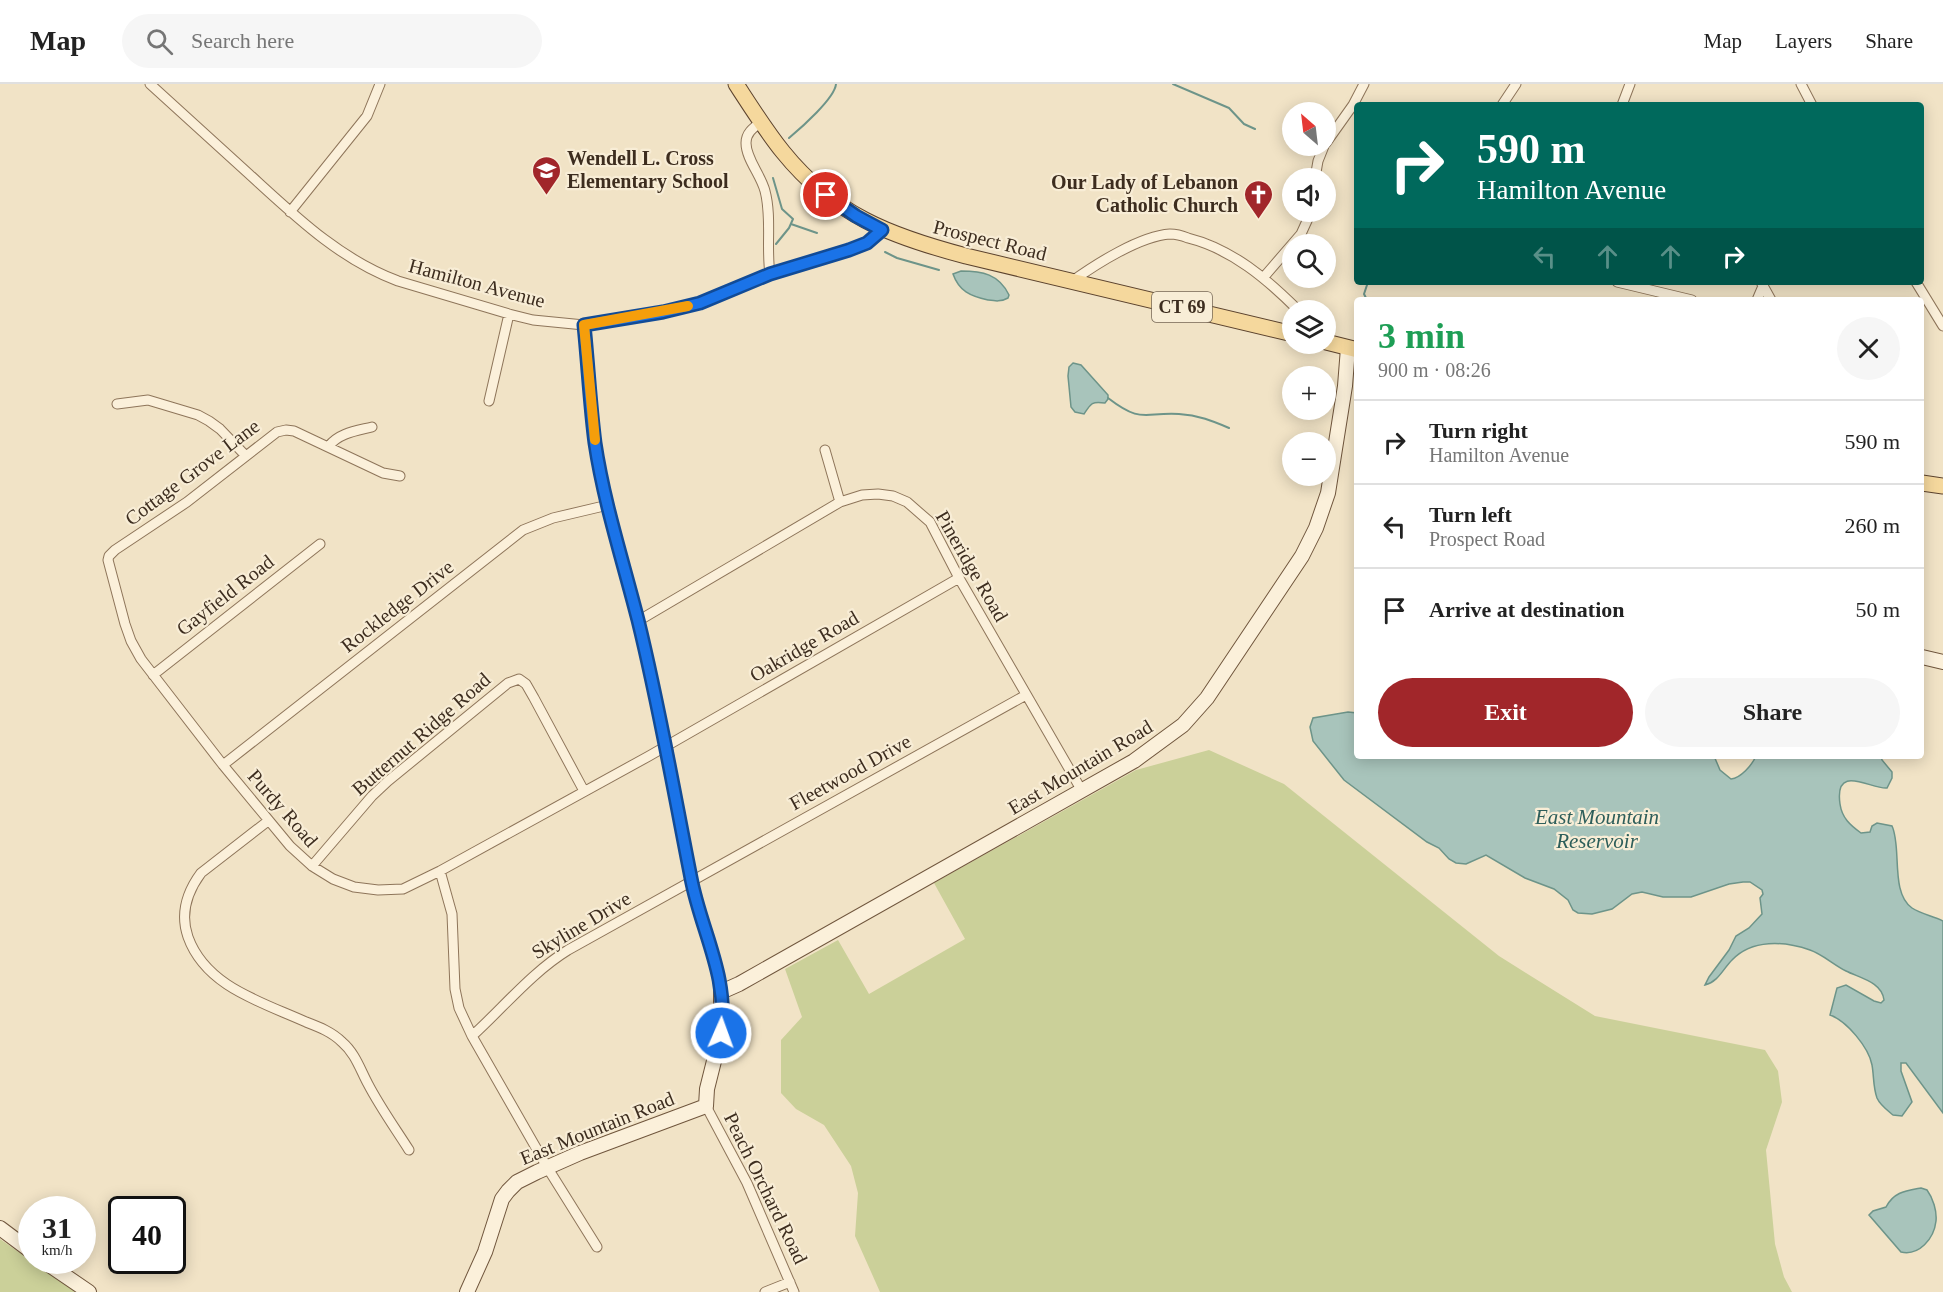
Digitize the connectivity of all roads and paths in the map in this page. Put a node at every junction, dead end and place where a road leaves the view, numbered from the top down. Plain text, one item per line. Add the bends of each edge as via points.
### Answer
1 (150, 84) edge
2 (380, 84) edge
3 (736, 84) edge
4 (1364, 84) edge
5 (1516, 84) edge
6 (1630, 84) edge
7 (1801, 84) edge
8 (1355, 102) edge
9 (1504, 102) edge
10 (1623, 102) edge
11 (1810, 102) edge
12 (1354, 103) edge
13 (761, 122) junction
14 (1336, 129) edge
15 (290, 212) junction
16 (1306, 222) edge
17 (882, 230) junction
18 (770, 274) junction
19 (1263, 278) junction
20 (1071, 282) junction
21 (1630, 285) edge
22 (1918, 285) edge
23 (1680, 297) edge
24 (1287, 300) edge
25 (509, 314) junction
26 (584, 325) junction
27 (1943, 326) edge
28 (1282, 331) edge
29 (1336, 345) edge
30 (1353, 349) edge
31 (489, 401) dead end
32 (117, 404) dead end
33 (372, 427) dead end
34 (329, 446) junction
35 (825, 450) dead end
36 (246, 456) junction
37 (400, 476) dead end
38 (1924, 483) edge
39 (1943, 486) edge
40 (840, 501) junction
41 (608, 506) junction
42 (320, 544) dead end
43 (109, 556) joint
44 (959, 578) junction
45 (638, 621) junction
46 (1924, 657) edge
47 (1943, 662) edge
48 (153, 675) junction
49 (1026, 695) junction
50 (667, 746) junction
51 (223, 765) junction
52 (584, 791) junction
53 (1082, 791) junction
54 (268, 821) junction
55 (312, 866) junction
56 (440, 871) junction
57 (691, 882) junction
58 (721, 992) junction
59 (472, 1036) junction
60 (706, 1106) junction
61 (409, 1150) dead end
62 (548, 1167) junction
63 (0, 1228) edge
64 (18, 1242) edge
65 (597, 1247) dead end
66 (62, 1274) edge
67 (790, 1282) junction
68 (88, 1292) edge
69 (467, 1292) edge
70 (765, 1292) edge
71 (794, 1292) edge

1 - 15 street, Hamilton Avenue
2 - 15 street via 367,116
3 - 13 main road, Prospect Road / CT 69
4 - 8 street
5 - 9 street
6 - 10 street
7 - 11 street
12 - 14 street
13 - 17 main road, Prospect Road / CT 69 via 816,187
13 - 18 street via 747,134 746,144 767,204
15 - 25 street, Hamilton Avenue via 324,241 378,273
16 - 19 street via 1301,234
17 - 18 street, Hamilton Avenue via 867,243
17 - 20 main road, Prospect Road / CT 69 via 919,244
18 - 26 street, Hamilton Avenue via 686,307
19 - 20 street via 1207,243 1172,234 1122,251
19 - 24 street
20 - 28 main road, Prospect Road / CT 69
21 - 23 street
22 - 27 street
25 - 26 street, Hamilton Avenue
25 - 31 street
26 - 41 street, Peach Orchard Road via 595,442
29 - 30 main road
30 - 53 street, East Mountain Road via 1328,493 1302,556 1208,698 1183,725 1159,745
32 - 36 street via 148,400 198,416 220,429
33 - 34 street via 342,435
34 - 36 street, Cottage Grove Lane via 286,430 273,434
34 - 37 street, Cottage Grove Lane via 383,473
35 - 40 street
36 - 43 street, Cottage Grove Lane
38 - 39 main road
40 - 44 street, Pineridge Road via 878,494 907,502 930,522
40 - 45 street, Pineridge Road
41 - 45 street, Peach Orchard Road
41 - 51 street, Rockledge Drive via 546,520 524,530
42 - 48 street, Gayfield Road
43 - 48 street, Purdy Road via 128,633
44 - 49 street, Pineridge Road
44 - 50 street, Oakridge Road
45 - 50 street, Peach Orchard Road
46 - 47 street
48 - 51 street, Purdy Road
49 - 53 street, Pineridge Road
49 - 57 street, Fleetwood Drive
50 - 52 street, Purdy Road
50 - 57 street, Peach Orchard Road
51 - 54 street, Purdy Road
52 - 55 street, Butternut Ridge Road via 526,684 519,680 508,682 372,796
52 - 56 street, Purdy Road
53 - 58 street, East Mountain Road
54 - 55 street, Purdy Road
54 - 61 street via 195,881 184,916 190,943 220,981 340,1040 355,1058
55 - 56 street, Purdy Road via 333,879 378,890 403,889
56 - 59 street via 452,914 455,989
57 - 58 street, Peach Orchard Road via 712,947
57 - 59 street, Skyline Drive via 549,962
58 - 60 street, Peach Orchard Road via 722,1026
59 - 62 street
60 - 62 street, East Mountain Road
60 - 67 street, Peach Orchard Road via 747,1183
62 - 65 street
62 - 69 street, East Mountain Road via 517,1182 505,1195
63 - 64 street
66 - 68 street
67 - 70 street
67 - 71 street, Peach Orchard Road

